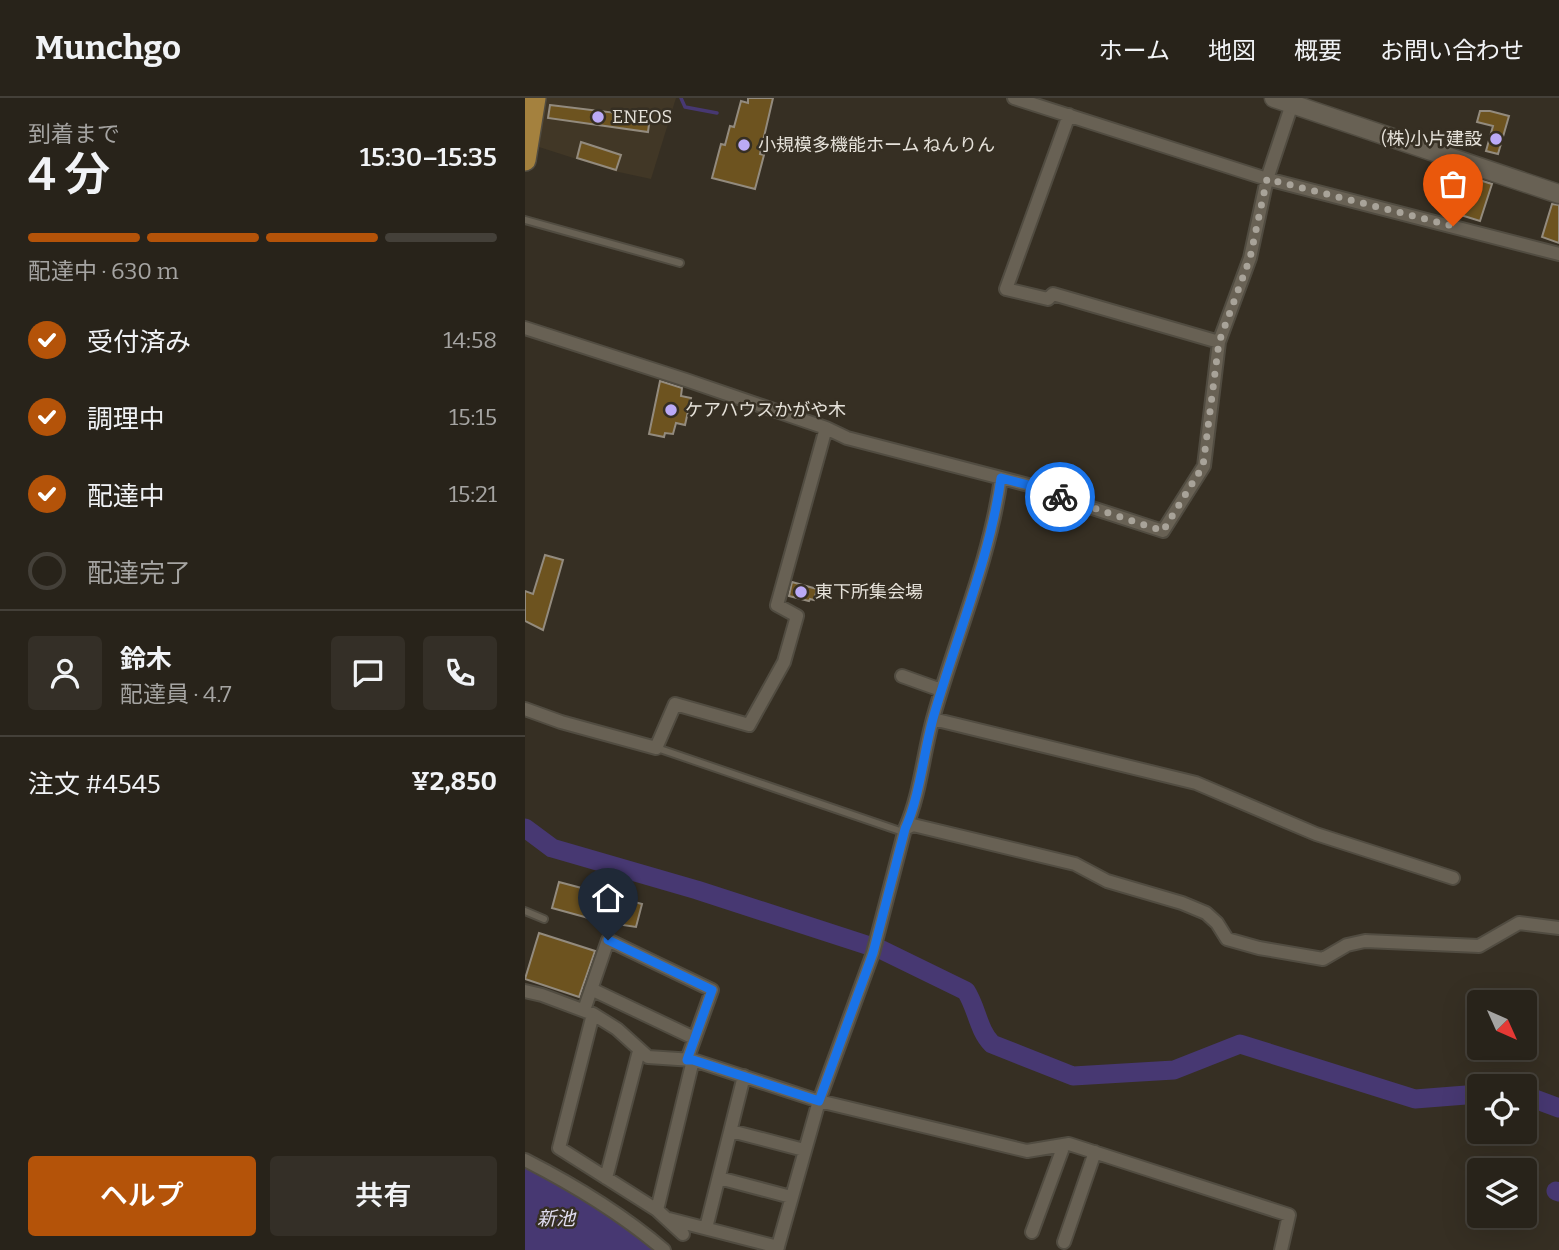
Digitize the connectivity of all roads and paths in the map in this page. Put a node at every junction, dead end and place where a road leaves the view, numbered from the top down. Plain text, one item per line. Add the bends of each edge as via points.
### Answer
1 (535, 98) edge
2 (1014, 98) edge
3 (1274, 98) edge
4 (1294, 101) edge
5 (1069, 116) junction
6 (525, 160) edge
7 (1267, 179) junction
8 (1559, 194) edge
9 (525, 220) edge
10 (1559, 254) edge
11 (680, 263) dead end
12 (525, 328) edge
13 (1219, 342) junction
14 (826, 429) junction
15 (1001, 478) junction
16 (902, 676) dead end
17 (941, 690) junction
18 (525, 709) edge
19 (933, 719) junction
20 (656, 748) junction
21 (903, 831) junction
22 (1453, 878) dead end
23 (525, 911) edge
24 (544, 919) dead end
25 (1559, 928) edge
26 (591, 989) junction
27 (525, 991) edge
28 (588, 1012) junction
29 (694, 1038) junction
30 (639, 1051) junction
31 (690, 1060) junction
32 (744, 1076) junction
33 (819, 1101) junction
34 (731, 1131) junction
35 (1064, 1145) junction
36 (804, 1150) junction
37 (1095, 1152) junction
38 (525, 1160) edge
39 (607, 1178) junction
40 (719, 1178) junction
41 (791, 1197) junction
42 (661, 1214) junction
43 (706, 1228) junction
44 (1033, 1232) dead end
45 (683, 1234) dead end
46 (1064, 1242) dead end
47 (777, 1248) edge
48 (664, 1250) edge
49 (1281, 1250) edge

1 - 6 highway
2 - 5 street
3 - 4 main road
4 - 7 street
4 - 8 main road
5 - 7 street
5 - 13 street via 1006,289 1048,299 1053,294
7 - 10 street
7 - 13 street via 1250,258
9 - 11 lane
12 - 14 street
13 - 15 street via 1203,466 1163,531
14 - 15 street
14 - 20 street via 777,605 796,617 784,662 749,725 675,704
15 - 17 street via 996,514
16 - 17 street
17 - 19 street
18 - 20 street
19 - 21 street via 914,810
19 - 22 street via 1196,783 1316,834
20 - 21 lane
21 - 25 street via 912,825 1075,864 1107,881 1206,913 1227,939 1323,959 1365,941 1479,946 1519,923
21 - 33 street via 874,949
23 - 24 lane
26 - 28 street
26 - 29 street
26 - 29 street via 608,940 712,990
27 - 28 street
28 - 30 street via 617,1029
28 - 39 street via 559,1148
29 - 31 street
30 - 31 street via 648,1057
30 - 39 street
31 - 32 street
31 - 42 street
32 - 33 street
32 - 34 street
33 - 35 street via 1027,1151
33 - 36 street
34 - 36 street
34 - 40 street
35 - 37 street
35 - 44 street via 1041,1198
36 - 41 street
37 - 46 street
37 - 49 street via 1289,1215
38 - 48 street via 603,1205
39 - 42 street
40 - 41 street
40 - 43 street
41 - 47 street
42 - 43 street
42 - 45 street
43 - 47 street

